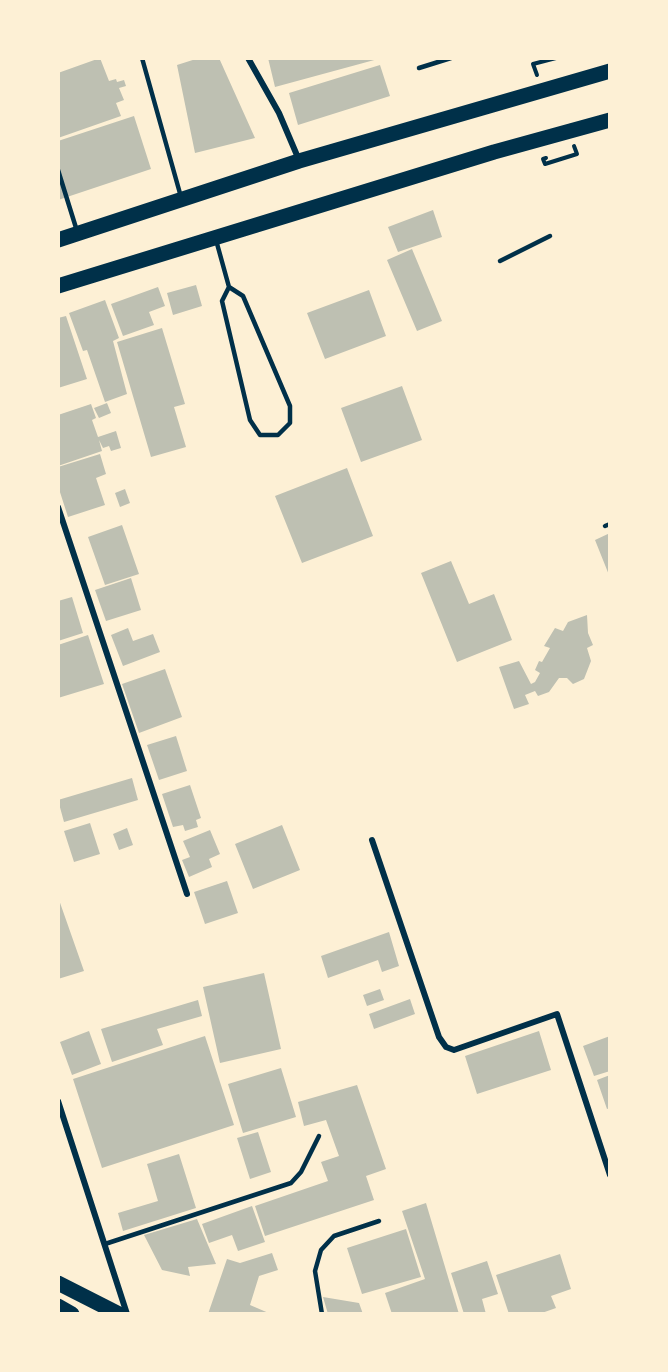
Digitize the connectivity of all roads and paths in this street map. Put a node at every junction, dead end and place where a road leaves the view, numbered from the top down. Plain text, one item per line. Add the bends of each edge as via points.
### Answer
1 (142, 58) edge
2 (248, 58) edge
3 (451, 58) edge
4 (556, 58) edge
5 (534, 64) dead end
6 (419, 68) dead end
7 (609, 71) edge
8 (609, 120) edge
9 (561, 153) dead end
10 (577, 154) dead end
11 (299, 160) junction
12 (58, 170) edge
13 (182, 199) junction
14 (78, 233) junction
15 (550, 236) dead end
16 (215, 237) junction
17 (58, 240) edge
18 (500, 261) dead end
19 (58, 286) edge
20 (229, 287) junction
21 (58, 507) edge
22 (372, 840) dead end
23 (187, 894) dead end
24 (58, 1101) edge
25 (319, 1136) dead end
26 (609, 1175) edge
27 (379, 1221) dead end
28 (105, 1244) junction
29 (58, 1283) edge
30 (58, 1306) edge
31 (72, 1314) edge
32 (119, 1314) edge
33 (127, 1314) edge
34 (322, 1314) edge

1 - 13 lane
2 - 11 street via 275,105
3 - 6 lane
4 - 5 path
7 - 11 main road
8 - 16 main road
9 - 10 path via 543,159 545,164
11 - 13 main road
12 - 14 lane
13 - 14 main road
14 - 17 main road
15 - 18 lane
16 - 19 main road
16 - 20 lane
20 - 20 lane via 222,301 250,420 260,435 278,435 290,423 290,406 243,296
21 - 23 street
22 - 26 street via 439,1037 446,1047 454,1050 557,1014
24 - 28 street
25 - 28 lane via 291,1183
27 - 34 lane via 334,1236 321,1250 315,1271
28 - 33 street
29 - 32 main road
30 - 31 main road

